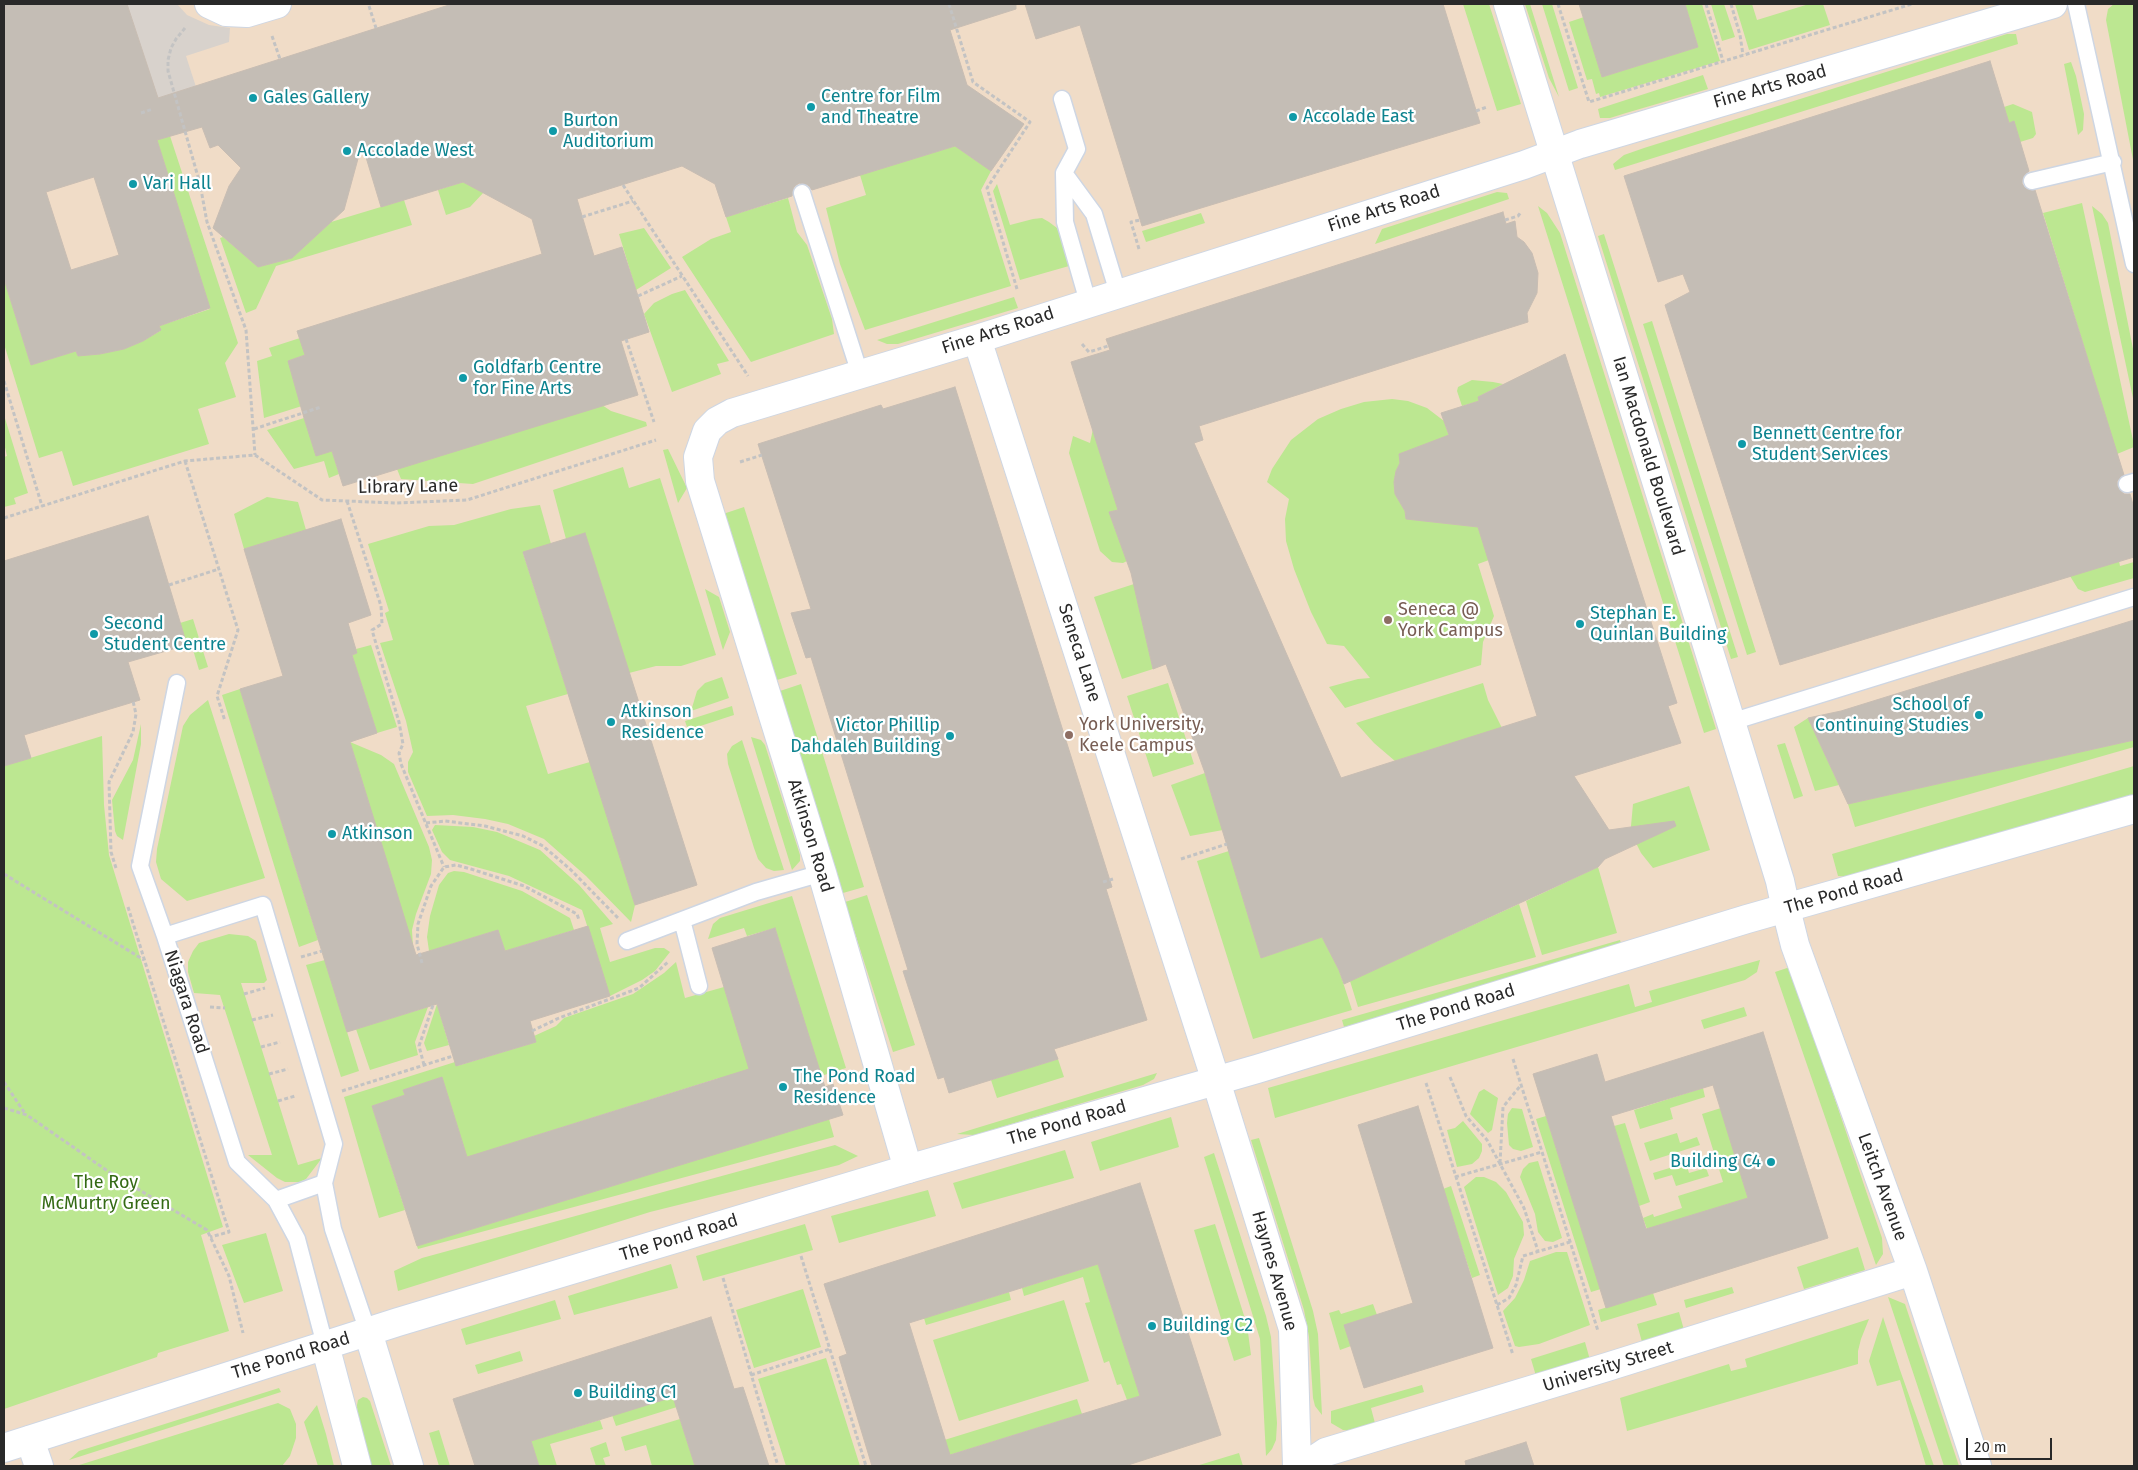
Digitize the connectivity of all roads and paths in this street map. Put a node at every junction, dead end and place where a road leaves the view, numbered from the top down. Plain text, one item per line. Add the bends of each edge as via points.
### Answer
1 (209, 4) edge
2 (277, 4) edge
3 (949, 4) edge
4 (1508, 4) edge
5 (1558, 4) edge
6 (1706, 4) edge
7 (1731, 4) edge
8 (1912, 4) edge
9 (2054, 4) edge
10 (2076, 4) edge
11 (369, 6) dead end
12 (185, 28) dead end
13 (376, 28) dead end
14 (272, 36) dead end
15 (1742, 55) junction
16 (280, 59) dead end
17 (1723, 61) junction
18 (1062, 99) dead end
19 (1487, 107) dead end
20 (153, 109) dead end
21 (1476, 111) dead end
22 (141, 113) dead end
23 (1554, 153) junction
24 (2112, 162) junction
25 (1064, 173) junction
26 (2032, 181) dead end
27 (623, 185) dead end
28 (802, 193) dead end
29 (633, 201) junction
30 (1521, 212) dead end
31 (582, 217) dead end
32 (1140, 220) dead end
33 (1505, 220) dead end
34 (1139, 249) dead end
35 (2134, 264) edge
36 (682, 276) junction
37 (1017, 289) dead end
38 (1118, 293) junction
39 (638, 296) dead end
40 (1088, 302) junction
41 (626, 339) dead end
42 (977, 339) junction
43 (1082, 344) dead end
44 (1108, 346) dead end
45 (860, 374) junction
46 (748, 376) dead end
47 (4, 381) edge
48 (321, 408) dead end
49 (717, 421) joint
50 (654, 422) dead end
51 (254, 429) junction
52 (656, 440) dead end
53 (255, 455) junction
54 (762, 455) dead end
55 (185, 460) junction
56 (740, 462) dead end
57 (347, 501) junction
58 (42, 506) junction
59 (4, 518) edge
60 (219, 568) junction
61 (169, 585) dead end
62 (2134, 598) edge
63 (177, 683) dead end
64 (133, 702) dead end
65 (225, 721) dead end
66 (1731, 722) junction
67 (120, 758) dead end
68 (2134, 810) edge
69 (426, 823) junction
70 (1227, 844) dead end
71 (1181, 859) dead end
72 (444, 867) junction
73 (822, 873) junction
74 (4, 874) edge
75 (1113, 879) dead end
76 (1103, 882) dead end
77 (1786, 909) junction
78 (579, 920) dead end
79 (682, 920) junction
80 (165, 936) junction
81 (632, 939) joint
82 (688, 944) junction
83 (322, 951) dead end
84 (298, 958) dead end
85 (422, 963) dead end
86 (699, 986) dead end
87 (268, 987) dead end
88 (244, 994) dead end
89 (433, 1005) dead end
90 (277, 1014) dead end
91 (252, 1020) dead end
92 (532, 1031) dead end
93 (285, 1041) dead end
94 (261, 1047) dead end
95 (453, 1056) dead end
96 (1513, 1059) dead end
97 (424, 1065) junction
98 (293, 1068) dead end
99 (270, 1074) dead end
100 (1450, 1077) dead end
101 (1216, 1081) junction
102 (4, 1082) edge
103 (1426, 1083) dead end
104 (1521, 1084) junction
105 (301, 1094) dead end
106 (320, 1097) junction
107 (278, 1101) dead end
108 (4, 1108) edge
109 (27, 1116) junction
110 (1542, 1152) junction
111 (1500, 1163) junction
112 (908, 1169) junction
113 (1455, 1177) junction
114 (324, 1183) junction
115 (276, 1200) junction
116 (1570, 1242) junction
117 (1538, 1251) junction
118 (801, 1256) dead end
119 (1913, 1271) junction
120 (723, 1278) dead end
121 (1496, 1305) junction
122 (1598, 1331) dead end
123 (368, 1332) junction
124 (243, 1333) dead end
125 (325, 1345) junction
126 (830, 1349) junction
127 (1513, 1356) dead end
128 (751, 1375) junction
129 (30, 1440) junction
130 (4, 1448) edge
131 (39, 1466) edge
132 (357, 1466) edge
133 (409, 1466) edge
134 (778, 1466) edge
135 (866, 1466) edge
136 (1297, 1466) edge
137 (1305, 1466) edge
138 (1977, 1466) edge

1 - 2 street via 226,12 247,12
3 - 37 path via 973,82 1030,122 987,188
4 - 23 street, Ian Macdonald Boulevard
5 - 17 path via 1589,102
6 - 17 path
7 - 15 path
8 - 15 path
9 - 23 street, Fine Arts Road
10 - 24 lane
11 - 13 path
12 - 51 path via 172,48 168,71 200,184 207,222 246,330
14 - 16 path
15 - 17 path
18 - 25 lane via 1077,149
19 - 21 path
20 - 22 path
23 - 38 street, Fine Arts Road
23 - 66 street, Ian Macdonald Boulevard
24 - 26 lane
24 - 35 lane
25 - 38 lane via 1094,214
25 - 40 lane via 1065,222
27 - 29 path
28 - 45 lane
29 - 31 path
29 - 36 path
30 - 33 path
32 - 34 path via 1131,222
36 - 39 path
36 - 46 path
38 - 40 street, Fine Arts Road
40 - 42 street, Fine Arts Road
41 - 50 path
42 - 45 street, Fine Arts Road
42 - 101 street, Seneca Lane
43 - 44 path via 1089,352
45 - 49 street, Fine Arts Road via 732,413
47 - 58 path
48 - 51 path
49 - 73 street, Atkinson Road via 707,431 698,457 700,481
51 - 53 path
52 - 57 path, Library Lane via 467,500
53 - 55 path
53 - 57 path, Library Lane via 322,500
54 - 56 path
55 - 58 path
55 - 60 path
57 - 69 path via 381,606 382,624 372,630 399,722 403,744 399,753 401,764
58 - 59 path
60 - 61 path
60 - 65 path via 238,630 217,696
62 - 66 lane
63 - 80 lane via 140,866
64 - 67 path via 136,714 133,732
66 - 77 street, Ian Macdonald Boulevard
68 - 77 street, The Pond Road
69 - 72 path
69 - 81 path via 485,826 523,836 543,846 570,869
70 - 71 path
72 - 78 path via 456,865 524,886 577,914
72 - 85 path via 431,886 418,924 417,944
73 - 79 lane via 756,892
73 - 112 street, Atkinson Road
74 - 80 path via 144,960
75 - 76 path
77 - 101 street, The Pond Road
77 - 119 street, Leitch Avenue via 1795,945
79 - 81 lane
79 - 82 lane
80 - 106 lane, Niagara Road via 263,905
80 - 115 lane, Niagara Road via 237,1162
82 - 86 lane
82 - 92 path via 639,988
83 - 84 path
87 - 88 path
89 - 97 path via 419,1046
90 - 91 path
93 - 94 path
95 - 97 path
96 - 104 path
97 - 106 path
98 - 99 path
100 - 111 path via 1466,1116
101 - 112 street, The Pond Road
101 - 136 street, Haynes Avenue via 1293,1329
102 - 109 path
103 - 113 path
104 - 110 path
104 - 111 path via 1504,1107
105 - 107 path
106 - 114 lane, Niagara Road via 334,1144
108 - 109 path
109 - 124 path via 109,1172 207,1230 229,1276
110 - 111 path
110 - 116 path
111 - 113 path
111 - 117 path via 1524,1208
112 - 123 street, The Pond Road
113 - 121 path
114 - 115 lane
114 - 123 lane, Niagara Road via 333,1229
115 - 125 lane, Niagara Road via 297,1239
116 - 117 path
116 - 122 path
117 - 121 path via 1523,1256 1516,1285 1509,1298
118 - 126 path
119 - 137 street, University Street via 1326,1452
119 - 138 street, Leitch Avenue
120 - 128 path
121 - 127 path
123 - 125 street, The Pond Road
123 - 133 street
125 - 129 street, The Pond Road
125 - 132 street
126 - 128 path
126 - 135 path
128 - 134 path
129 - 130 street, The Pond Road
129 - 131 street

